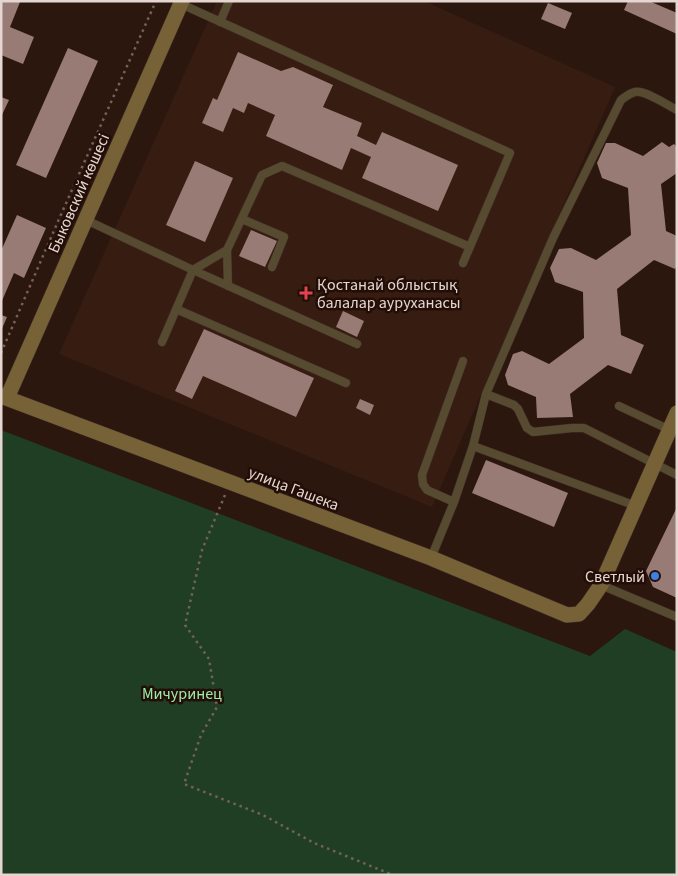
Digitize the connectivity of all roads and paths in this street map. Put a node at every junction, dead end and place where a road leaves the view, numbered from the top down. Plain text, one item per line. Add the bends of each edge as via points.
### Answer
1 (156, 1) edge
2 (230, 1) edge
3 (181, 3) edge
4 (220, 22) junction
5 (677, 110) edge
6 (242, 219) junction
7 (86, 220) junction
8 (470, 247) junction
9 (227, 250) junction
10 (463, 263) dead end
11 (272, 267) dead end
12 (193, 270) junction
13 (228, 286) junction
14 (176, 309) junction
15 (162, 342) dead end
16 (357, 344) dead end
17 (1, 353) edge
18 (463, 360) dead end
19 (346, 383) dead end
20 (486, 394) junction
21 (4, 397) edge
22 (619, 406) dead end
23 (677, 413) edge
24 (670, 430) junction
25 (473, 446) junction
26 (654, 464) junction
27 (677, 475) edge
28 (230, 482) junction
29 (454, 502) junction
30 (636, 506) junction
31 (432, 558) junction
32 (601, 585) junction
33 (677, 617) edge
34 (393, 875) edge

1 - 17 path
2 - 4 lane
3 - 4 lane
3 - 7 main road, Быковский көшесі
4 - 8 lane via 510,153
5 - 20 lane via 643,92 621,100 553,238
6 - 8 lane via 262,175 282,166
6 - 9 lane
6 - 11 lane via 284,237
7 - 12 lane
7 - 21 main road, Быковский көшесі
8 - 10 lane
9 - 12 lane
9 - 13 lane
12 - 13 lane
12 - 14 lane
13 - 16 lane
14 - 15 lane
14 - 19 lane
18 - 29 lane via 422,475 427,490
20 - 25 lane
20 - 26 lane via 514,405 527,428 533,432 584,428
21 - 28 main road, улица Гашека
22 - 24 lane
23 - 24 main road
24 - 26 main road
25 - 29 lane
25 - 30 lane
26 - 27 lane
26 - 30 main road
28 - 31 main road, улица Гашека
28 - 34 path via 202,550 185,625 209,659 217,707 201,735 184,784 263,814 314,842
29 - 31 lane
30 - 32 main road
31 - 32 main road, улица Гашека via 567,615 579,614
32 - 33 lane

